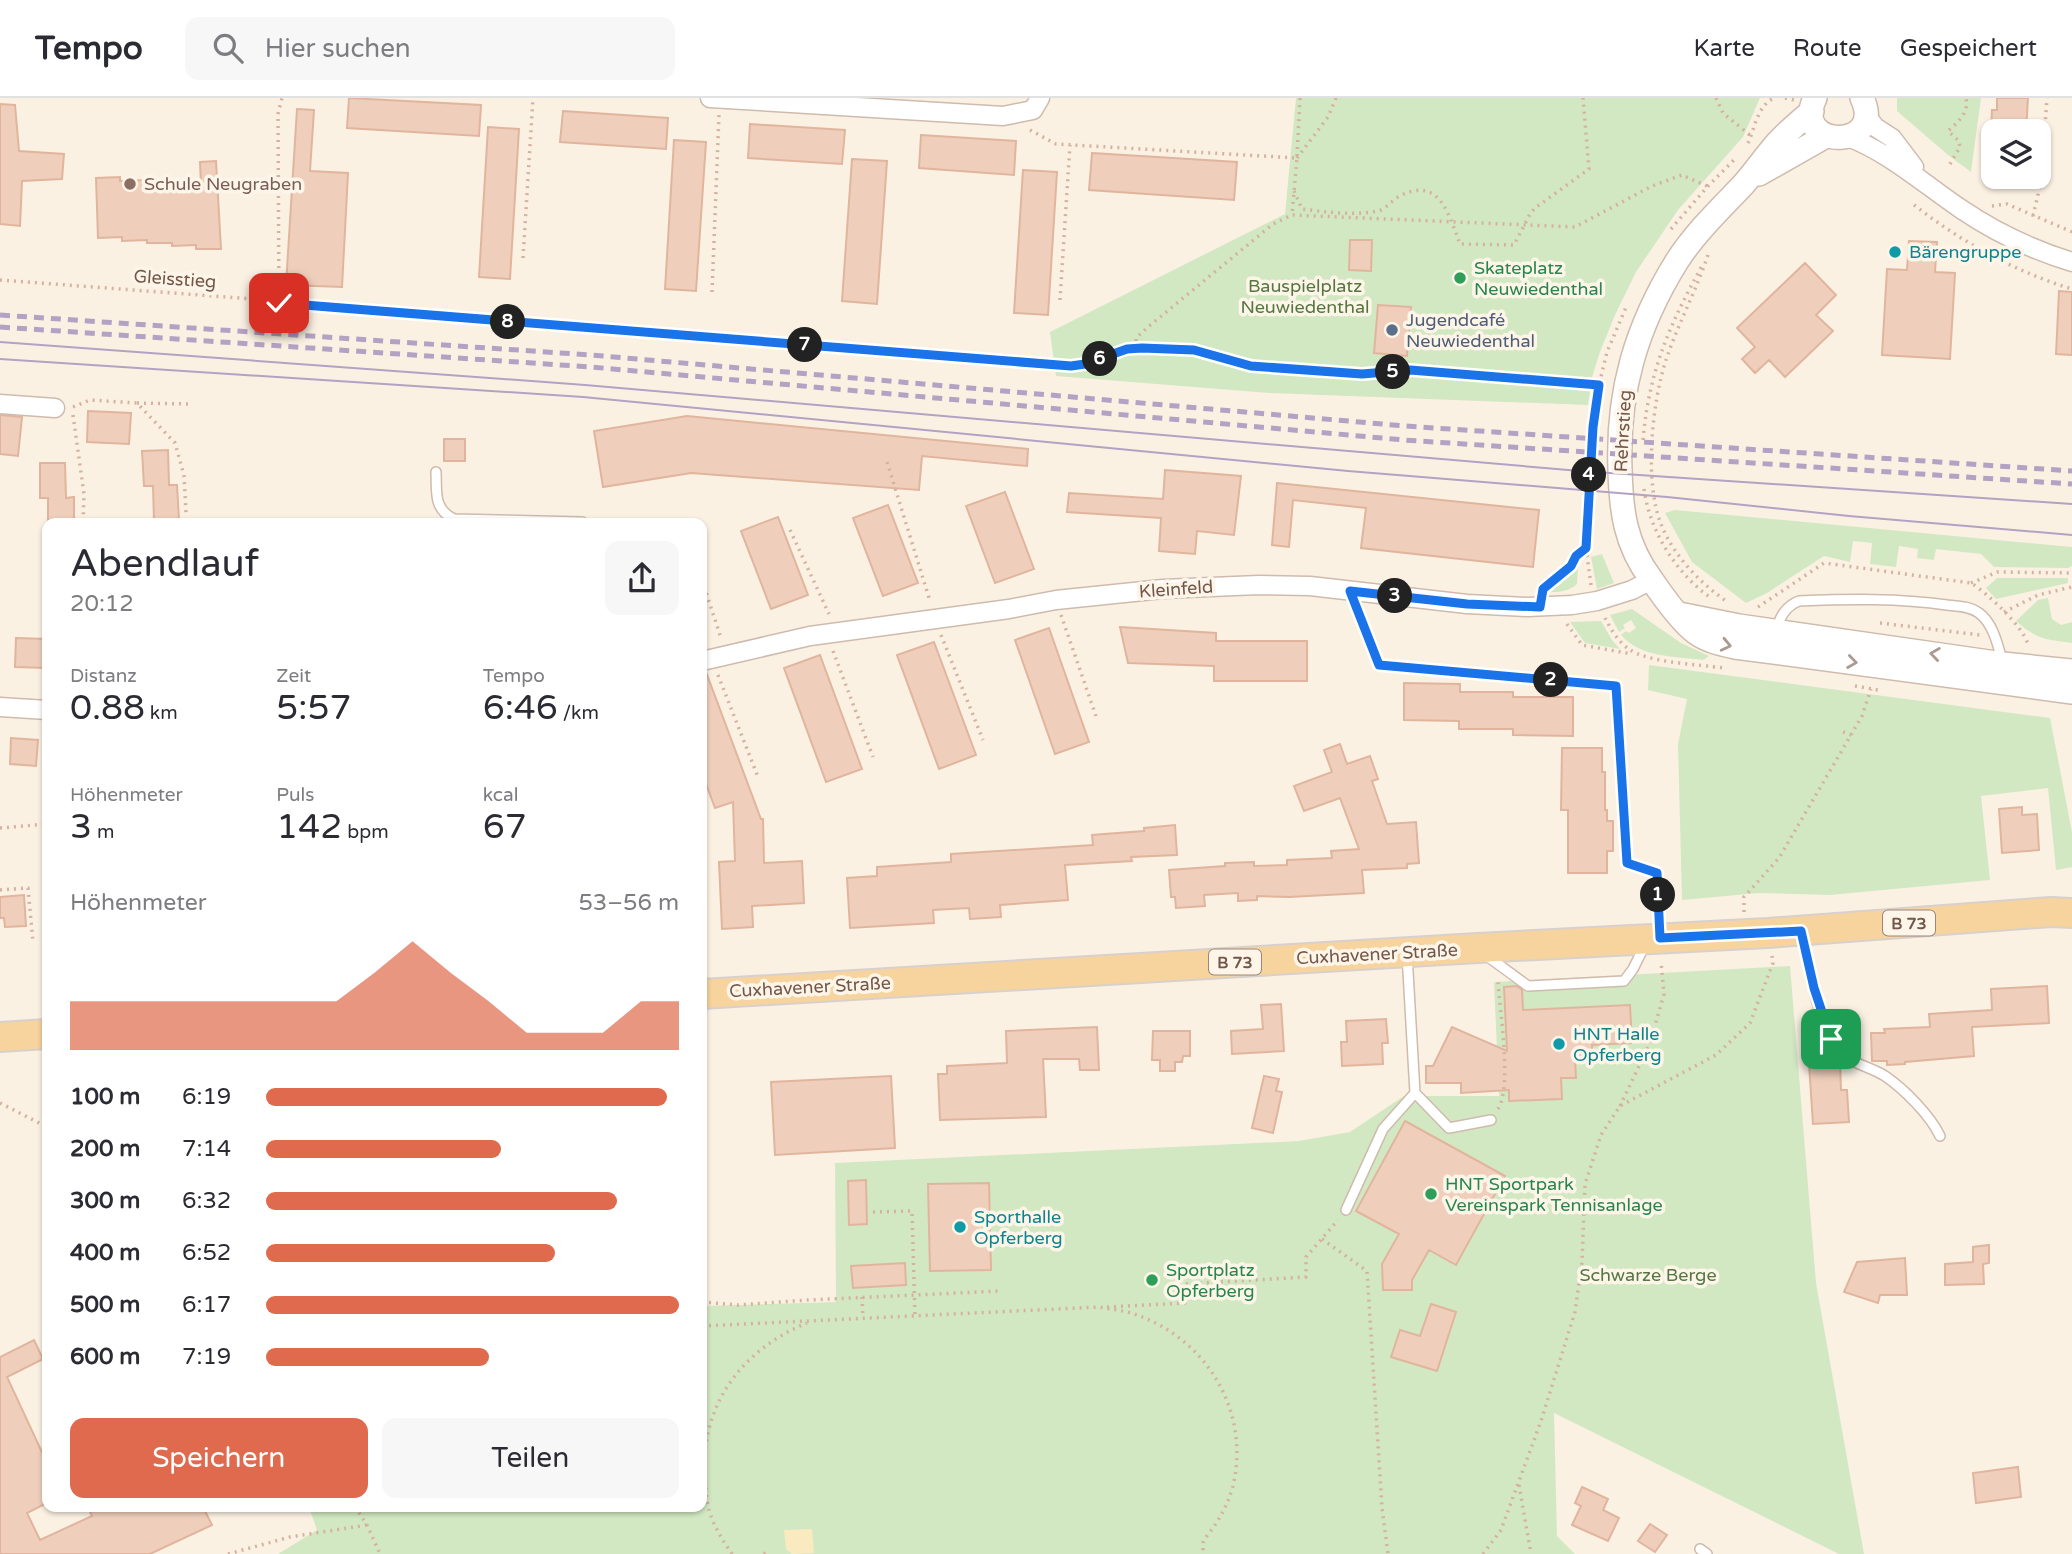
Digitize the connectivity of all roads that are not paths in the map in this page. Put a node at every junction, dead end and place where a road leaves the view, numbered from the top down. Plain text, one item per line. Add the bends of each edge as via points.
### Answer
1 (710, 98) edge
2 (1040, 98) edge
3 (720, 99) edge
4 (1814, 104) edge
5 (1864, 107) edge
6 (1837, 136) junction
7 (1744, 183) junction
8 (1935, 191) junction
9 (2072, 262) edge
10 (0, 404) edge
11 (63, 408) road end
12 (436, 472) dead end
13 (452, 518) edge
14 (1651, 580) junction
15 (1678, 614) junction
16 (1770, 622) junction
17 (1784, 653) junction
18 (714, 659) edge
19 (2001, 665) junction
20 (2072, 671) edge
21 (2072, 692) edge
22 (0, 706) edge
23 (42, 710) edge
24 (2065, 910) edge
25 (1801, 931) junction
26 (1654, 939) junction
27 (1478, 948) junction
28 (1407, 952) junction
29 (707, 993) edge
30 (42, 1034) edge
31 (0, 1038) edge
32 (1415, 1093) junction
33 (1491, 1120) road end
34 (1940, 1136) dead end
35 (1346, 1210) road end

1 - 3 street
2 - 3 street via 1033,110 1003,116
4 - 6 street via 1815,125
4 - 7 street, Rehrstieg
5 - 6 street, Rehrstieg via 1861,128
5 - 8 street via 1875,127 1892,138
6 - 7 street, Rehrstieg
6 - 8 street via 1888,156
7 - 14 street, Rehrstieg via 1678,260 1637,340 1628,373 1620,425 1621,506 1633,551
8 - 9 street via 1999,232
10 - 11 street
12 - 13 lane via 438,505
14 - 15 street, Rehrstieg
14 - 18 street, Kleinfeld via 1597,601 1540,607 1467,604 1310,586 1163,589 1056,600 832,634
15 - 16 street, Rehrstieg via 1713,622
15 -> 17 street, Rehrstieg via 1694,632 1714,642
16 - 17 lane
19 -> 16 street, Rehrstieg
16 - 19 lane via 1779,622 1786,609 1799,601 1909,600 1966,608 1979,613 1990,628
17 -> 19 street, Rehrstieg
19 - 20 street, Rehrstieg
19 - 21 street, Rehrstieg
22 - 23 street
24 - 25 main road, Cuxhavener Straße / B 73
25 - 26 main road, Cuxhavener Straße / B 73
25 - 34 lane via 1814,988 1836,1047 1844,1056 1886,1077 1934,1123
26 - 27 main road, Cuxhavener Straße / B 73
26 - 27 lane via 1624,981 1528,986
27 - 28 main road, Cuxhavener Straße / B 73
28 - 29 main road, Cuxhavener Straße / B 73
28 - 32 lane
30 - 31 main road
32 - 33 lane via 1449,1128
32 - 35 lane via 1383,1129

